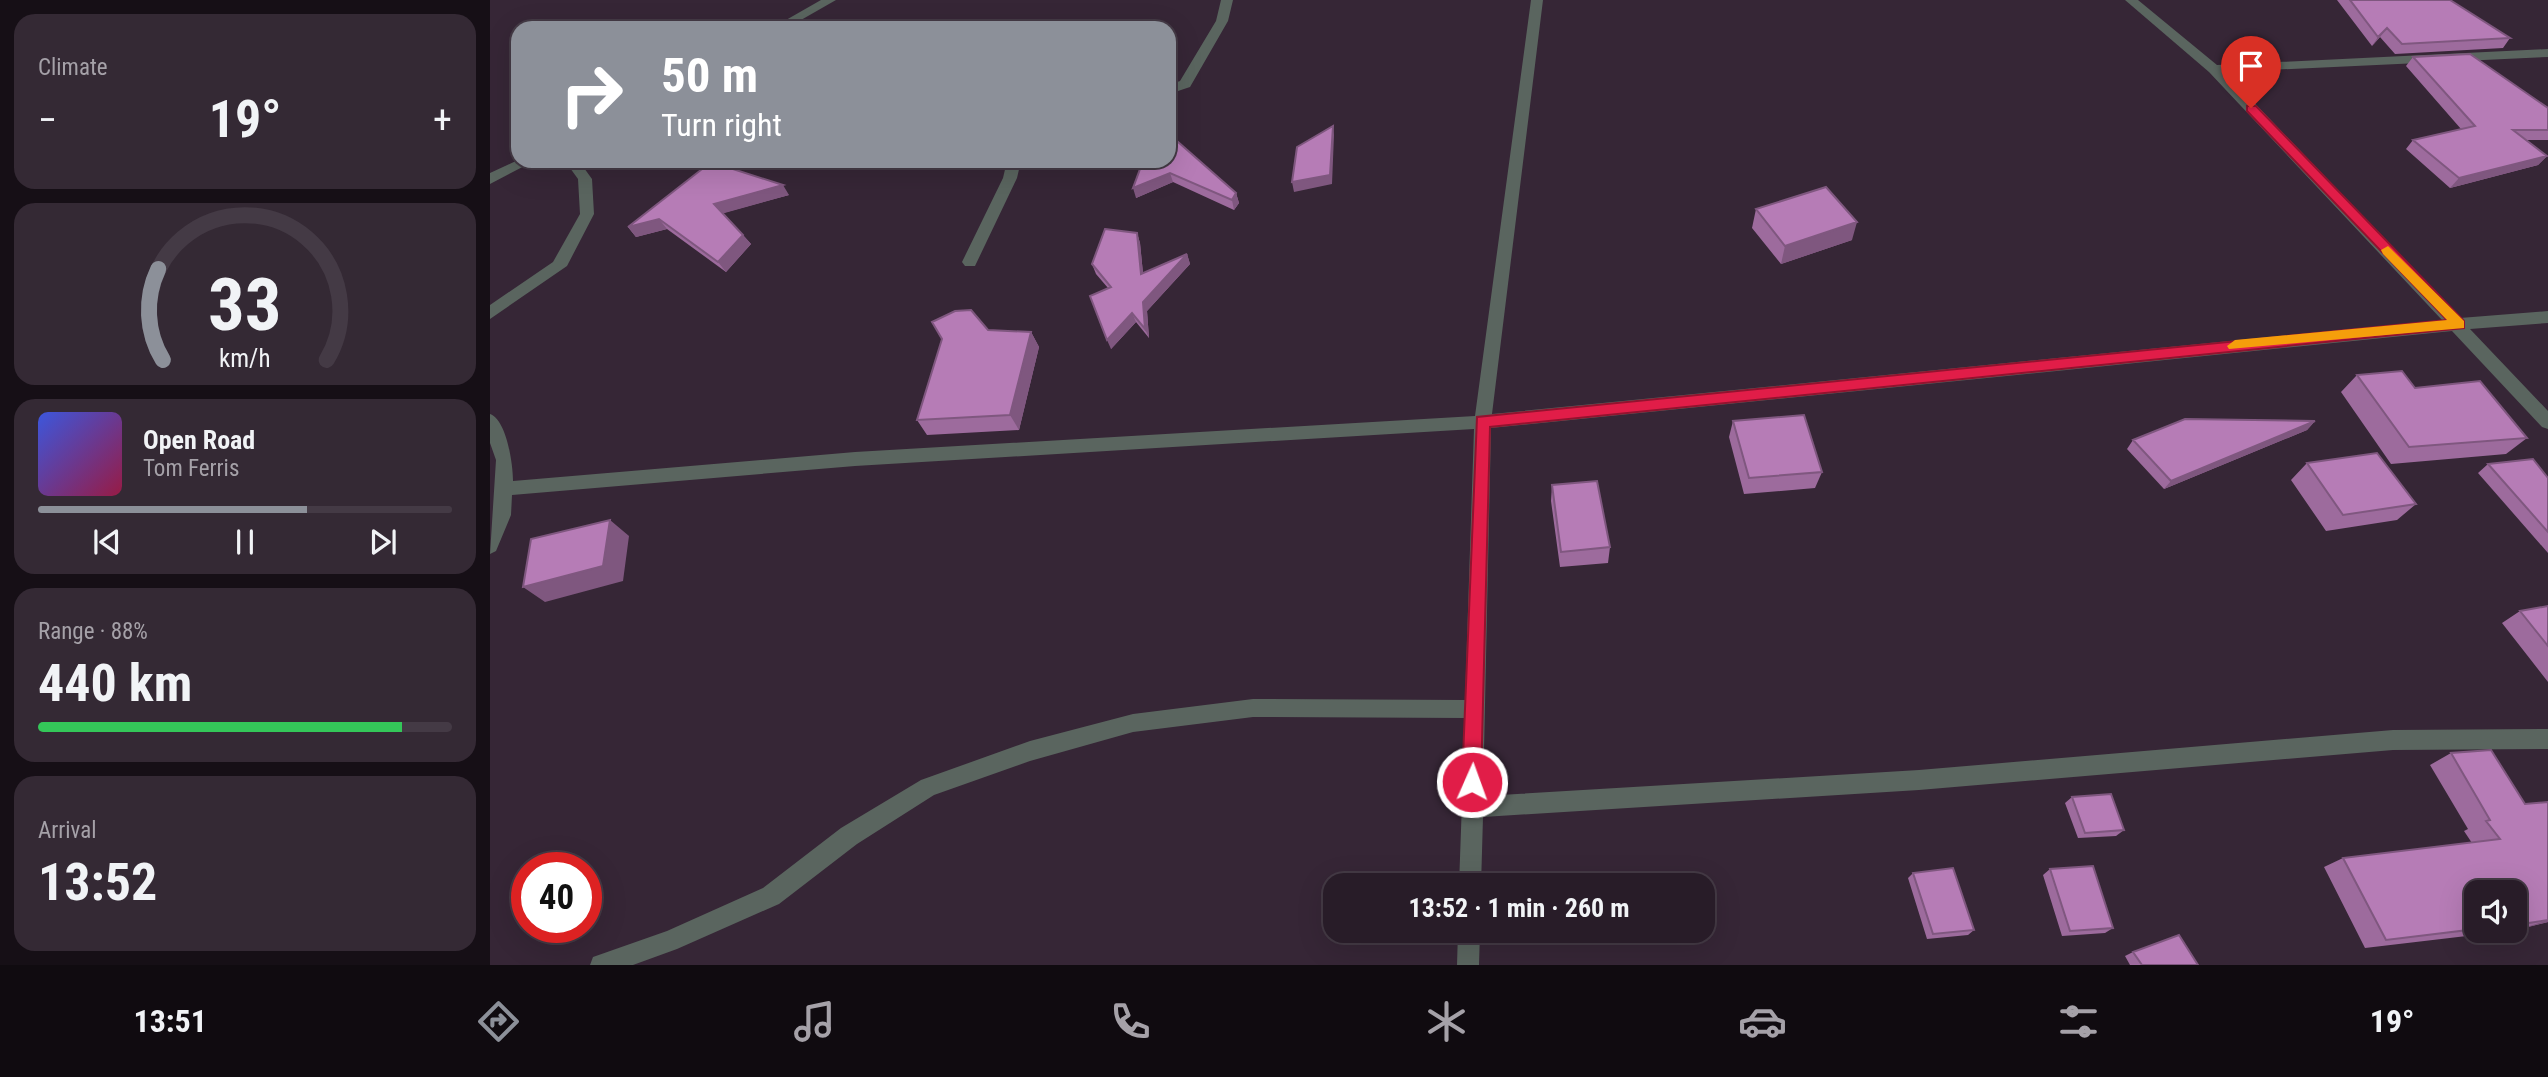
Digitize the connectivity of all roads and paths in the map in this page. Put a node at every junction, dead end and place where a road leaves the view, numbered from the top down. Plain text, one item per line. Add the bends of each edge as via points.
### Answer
1 (830, 0) edge
2 (1227, 0) edge
3 (1537, 0) edge
4 (2131, 0) edge
5 (791, 21) edge
6 (2548, 53) edge
7 (2214, 69) junction
8 (1176, 87) edge
9 (513, 168) edge
10 (577, 168) edge
11 (1012, 168) edge
12 (490, 180) edge
13 (970, 262) dead end
14 (490, 313) edge
15 (2548, 317) edge
16 (2459, 324) junction
17 (490, 421) edge
18 (1483, 422) junction
19 (2548, 422) edge
20 (503, 489) junction
21 (490, 546) edge
22 (1474, 709) junction
23 (2548, 739) edge
24 (1471, 807) junction
25 (1470, 873) edge
26 (1469, 943) edge
27 (601, 965) edge
28 (1468, 965) edge

1 - 5 street
2 - 8 street via 1222,21 1185,84
3 - 18 street
4 - 7 street
6 - 7 street
7 - 16 street
9 - 12 street
10 - 14 street via 585,179 587,214 559,266
11 - 13 street
15 - 16 street
16 - 18 street
16 - 19 street
17 - 20 street via 505,460
18 - 20 street via 855,459
18 - 22 street
20 - 21 street via 502,515
22 - 24 street
22 - 27 street via 1253,708 1133,723 1030,751 928,787 849,836 771,896
23 - 24 street via 2393,740 1919,780
24 - 25 street
26 - 28 street

